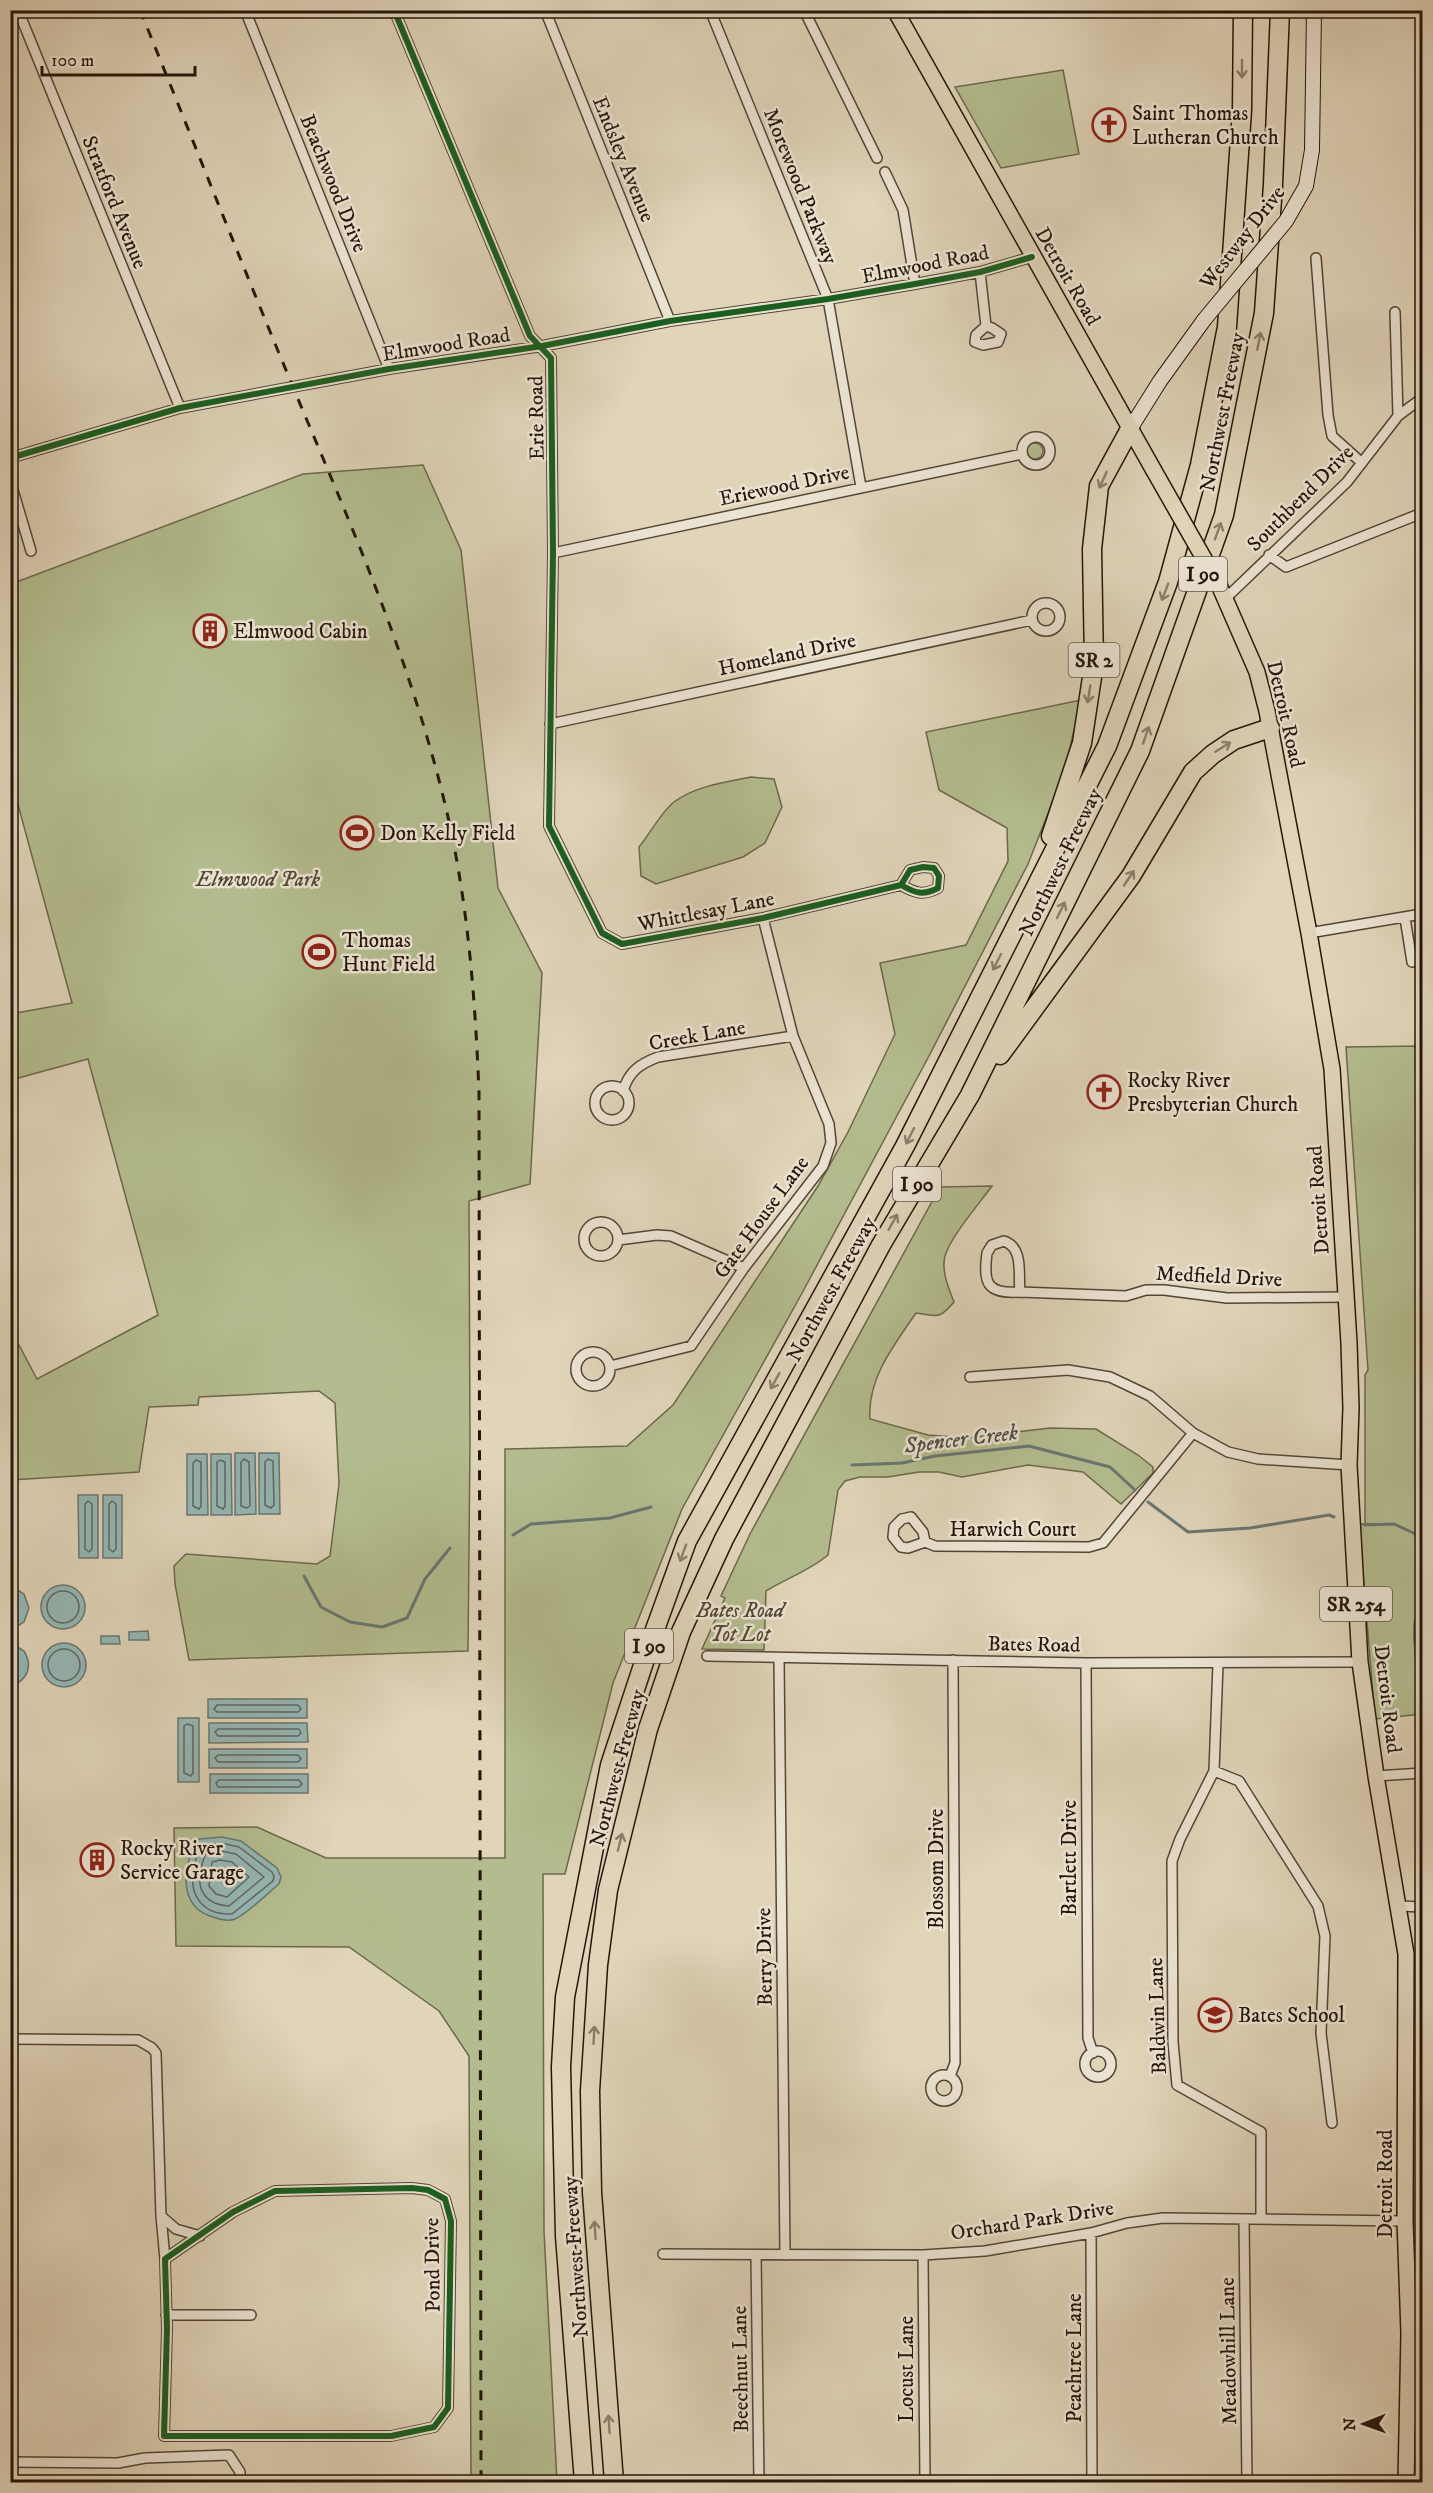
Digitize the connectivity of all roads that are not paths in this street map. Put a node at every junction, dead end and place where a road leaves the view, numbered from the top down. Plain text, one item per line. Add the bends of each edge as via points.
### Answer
1 (18, 10) edge
2 (245, 10) edge
3 (394, 10) edge
4 (544, 10) edge
5 (804, 10) edge
6 (895, 10) edge
7 (1243, 10) edge
8 (1280, 10) edge
9 (1314, 10) edge
10 (712, 11) edge
11 (877, 158) dead end
12 (885, 172) dead end
13 (1032, 257) junction
14 (1316, 258) dead end
15 (980, 272) junction
16 (915, 284) junction
17 (828, 299) junction
18 (1395, 312) dead end
19 (670, 321) junction
20 (986, 326) dead end
21 (542, 346) junction
22 (389, 369) junction
23 (1422, 398) edge
24 (180, 408) junction
25 (1398, 416) junction
26 (1130, 429) junction
27 (1022, 454) dead end
28 (10, 458) edge
29 (1362, 463) junction
30 (10, 480) edge
31 (861, 487) junction
32 (1422, 513) edge
33 (31, 551) dead end
34 (553, 553) junction
35 (1269, 555) junction
36 (1223, 591) junction
37 (1032, 620) dead end
38 (550, 724) junction
39 (1270, 728) junction
40 (549, 825) joint
41 (901, 885) dead end
42 (1033, 891) junction
43 (1422, 914) edge
44 (763, 918) junction
45 (1405, 918) junction
46 (1310, 933) junction
47 (1412, 962) dead end
48 (794, 1036) junction
49 (623, 1091) dead end
50 (970, 1095) junction
51 (618, 1240) dead end
52 (744, 1268) junction
53 (1020, 1292) junction
54 (1346, 1297) junction
55 (609, 1365) dead end
56 (970, 1377) dead end
57 (1193, 1432) junction
58 (1349, 1465) junction
59 (925, 1542) dead end
60 (707, 1656) dead end
61 (779, 1659) junction
62 (953, 1660) junction
63 (1360, 1662) junction
64 (1086, 1663) junction
65 (1218, 1664) junction
66 (1214, 1771) junction
67 (1422, 1773) edge
68 (1376, 1776) junction
69 (1400, 1906) junction
70 (1422, 1907) edge
71 (10, 2039) edge
72 (1093, 2053) dead end
73 (950, 2076) dead end
74 (1332, 2123) dead end
75 (161, 2216) junction
76 (1244, 2219) junction
77 (1261, 2219) junction
78 (1405, 2221) junction
79 (1091, 2233) junction
80 (200, 2236) junction
81 (663, 2254) dead end
82 (756, 2255) junction
83 (784, 2255) junction
84 (923, 2255) junction
85 (165, 2259) junction
86 (166, 2315) junction
87 (252, 2315) dead end
88 (10, 2462) edge
89 (240, 2482) edge
90 (252, 2482) edge
91 (584, 2482) edge
92 (614, 2482) edge
93 (759, 2482) edge
94 (925, 2482) edge
95 (1092, 2482) edge
96 (1247, 2482) edge
97 (1406, 2482) edge

1 - 24 street, Stratford Avenue
2 - 22 street, Beachwood Drive
3 - 21 street, Erie Road via 530,336
4 - 19 street, Endsley Avenue
5 - 11 street
6 - 13 main road, Detroit Road
7 -> 42 highway, Northwest Freeway / I 90 via 1242,110 1227,327 1200,465 1168,582 1107,746
50 -> 8 highway, Northwest Freeway / I 90 via 1140,751 1224,515 1264,313
9 - 26 main road, Westway Drive, bridge via 1312,150 1306,186 1286,220 1204,320
10 - 17 street, Morewood Parkway
12 - 16 street via 903,210
13 - 15 street, Elmwood Road
13 - 26 main road, Detroit Road
14 - 29 street via 1332,436
15 - 16 street, Elmwood Road
15 - 20 street
16 - 17 street, Elmwood Road
17 - 19 street, Elmwood Road
17 - 31 street, Morewood Parkway
18 - 25 street
19 - 21 street, Elmwood Road
21 - 22 street, Elmwood Road
21 - 34 street, Erie Road via 551,358
22 - 24 street, Elmwood Road
23 - 25 street, Southbend Drive
24 - 28 street, Elmwood Road
25 - 29 street, Southbend Drive
26 - 36 main road, Detroit Road, bridge
26 -> 42 highway, SR 2 via 1099,486 1092,549 1094,664 1082,744
27 - 31 street, Eriewood Drive
29 - 35 street, Southbend Drive
30 - 33 street
31 - 34 street, Eriewood Drive
32 - 35 street via 1286,567
34 - 38 street, Erie Road
35 - 36 street, Southbend Drive
36 - 39 main road, Detroit Road via 1257,672
37 - 38 street, Homeland Drive
38 - 40 street, Erie Road
39 - 46 main road, Detroit Road / SR 254
50 -> 39 highway via 1131,876 1193,772 1234,740
40 - 44 street, Whittlesay Lane via 602,933 622,944
41 - 44 street, Whittlesay Lane
42 -> 91 highway, Northwest Freeway / I 90 via 905,1146 687,1541 610,1765 565,1998 561,2067 566,2236
43 - 45 street
44 - 48 street, Gate House Lane
45 - 46 street
45 - 47 street
46 - 54 main road, Detroit Road / SR 254 via 1332,1069
48 - 49 street, Creek Lane via 658,1057 639,1065
48 - 52 street, Gate House Lane via 828,1124 831,1143 823,1166
92 -> 50 highway, Northwest Freeway / I 90 via 592,2192 591,2091 598,1965 608,1890 648,1729 681,1632 724,1539 880,1245
51 - 52 street via 671,1236
52 - 55 street, Gate House Lane via 691,1346
53 - 53 street, Medfield Drive via 1002,1293 988,1283 987,1253 998,1242 1004,1240 1015,1248
53 - 54 street, Medfield Drive via 1126,1296 1164,1290 1227,1298
54 - 58 main road, Detroit Road / SR 254 via 1352,1408
56 - 57 street via 1068,1370 1110,1377 1150,1396
57 - 58 street via 1228,1452 1258,1459
57 - 59 street, Harwich Court via 1103,1543 1089,1547 935,1546
58 - 63 main road, Detroit Road / SR 254
60 - 61 street, Bates Road
61 - 62 street, Bates Road
61 - 83 street, Berry Drive
62 - 64 street, Bates Road
62 - 73 street, Blossom Drive via 955,2063
63 - 65 street, Bates Road
63 - 68 main road, Detroit Road / SR 254
64 - 65 street, Bates Road
64 - 72 street, Bartlett Drive via 1088,2038
65 - 66 street, Baldwin Lane
66 - 74 street via 1239,1781 1318,1906 1325,1936 1321,2033
66 - 77 street, Baldwin Lane via 1172,1861 1173,2042 1177,2085 1261,2132
67 - 68 street
68 - 69 main road, Detroit Road / SR 254
69 - 70 street
69 - 78 main road, Detroit Road / SR 254 via 1406,1954
71 - 75 street via 138,2040 152,2048 156,2053
75 - 80 street via 176,2229
75 - 85 street
76 - 77 street, Orchard Park Drive
76 - 79 street, Orchard Park Drive via 1164,2218
76 - 96 street, Meadowhill Lane
77 - 78 street, Orchard Park Drive
78 - 97 main road, Detroit Road / SR 254 via 1409,2333
79 - 84 street, Orchard Park Drive via 985,2251
79 - 95 street, Peachtree Lane
80 - 85 street, Pond Drive
80 - 86 street, Pond Drive via 233,2212 275,2191 412,2188 428,2190 445,2199 451,2221 448,2408 434,2427 391,2436 164,2436
81 - 82 street, Orchard Park Drive
82 - 83 street, Orchard Park Drive
82 - 93 street, Beechnut Lane
83 - 84 street, Orchard Park Drive
84 - 94 street, Locust Lane
85 - 86 street, Pond Drive
86 - 87 street
88 - 89 street via 118,2463 145,2458 229,2455 240,2472
89 - 90 street

